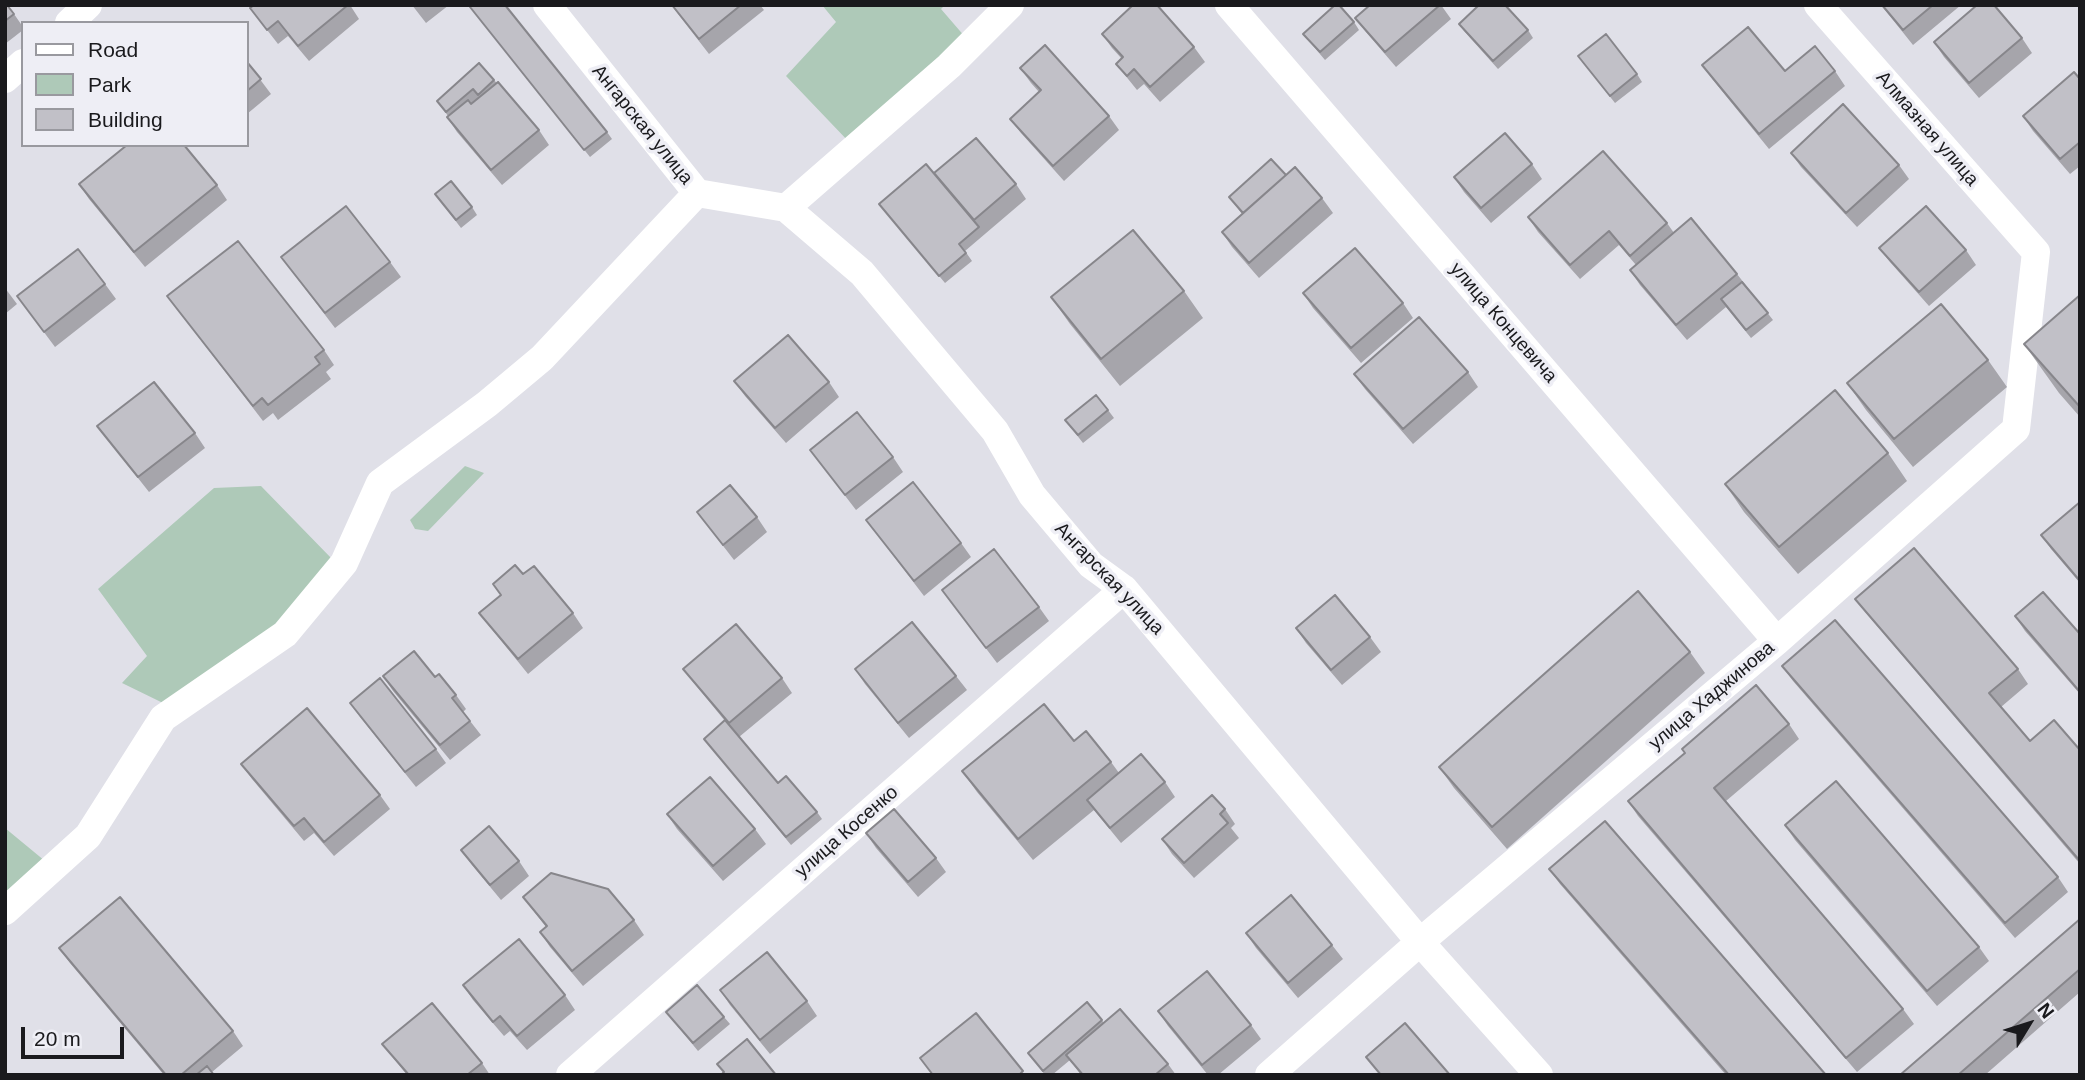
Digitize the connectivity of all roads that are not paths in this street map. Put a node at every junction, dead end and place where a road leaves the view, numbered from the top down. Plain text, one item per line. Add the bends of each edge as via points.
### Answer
1 (88, 5) edge
2 (547, 5) edge
3 (1010, 5) edge
4 (1229, 5) edge
5 (1818, 5) edge
6 (70, 21) edge
7 (21, 65) edge
8 (5, 79) edge
9 (697, 194) junction
10 (786, 208) junction
11 (2036, 252) joint
12 (1124, 589) junction
13 (1777, 641) junction
14 (5, 911) edge
15 (1420, 942) junction
16 (569, 1075) edge
17 (1269, 1075) edge
18 (1539, 1075) edge

1 - 6 street
2 - 9 street, Ангарская улица
3 - 10 street via 949,66
4 - 13 street, улица Концевича
5 - 11 street, Алмазная улица
7 - 8 street
9 - 10 street, Ангарская улица
9 - 14 street via 542,358 380,483 344,563 285,634 163,718 88,836
10 - 12 street, Ангарская улица via 862,274 995,431 1031,495 1091,565
11 - 13 street, улица Хаджинова via 2016,429
12 - 15 street, Ангарская улица
12 - 16 street, улица Косенко
13 - 15 street, улица Хаджинова
15 - 17 street, улица Хаджинова
15 - 18 street, Ангарская улица

